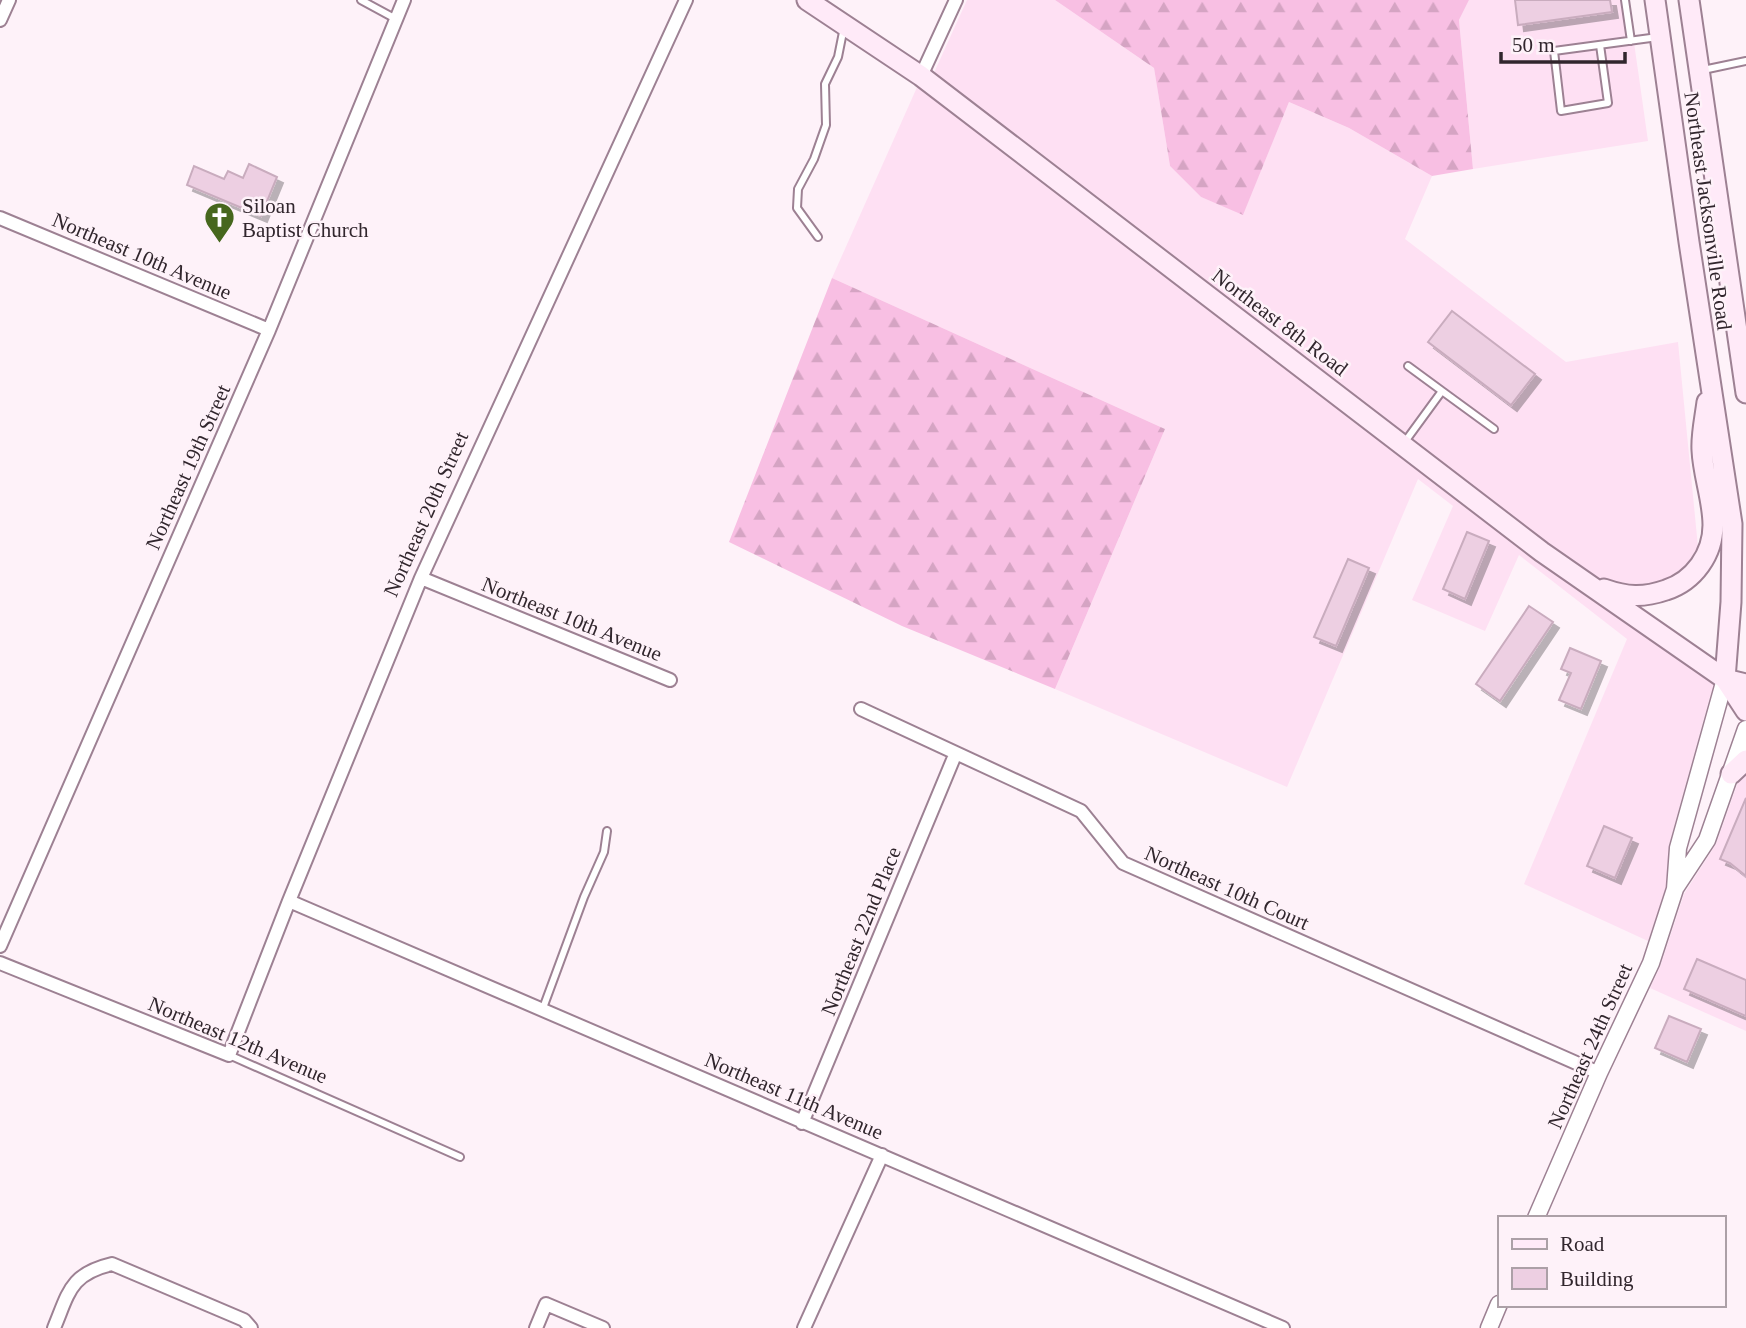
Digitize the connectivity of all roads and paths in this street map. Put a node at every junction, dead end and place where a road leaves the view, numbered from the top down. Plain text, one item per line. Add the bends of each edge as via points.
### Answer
1 (9, 0) edge
2 (404, 0) edge
3 (685, 0) edge
4 (807, 0) edge
5 (956, 0) edge
6 (1625, 0) edge
7 (1655, 0) edge
8 (1689, 0) edge
9 (363, 1) edge
10 (396, 19) junction
11 (0, 20) edge
12 (845, 25) junction
13 (1660, 37) junction
14 (1631, 41) junction
15 (1600, 45) junction
16 (1746, 61) edge
17 (1699, 71) junction
18 (921, 76) junction
19 (1665, 77) junction
20 (0, 218) edge
21 (818, 237) dead end
22 (269, 330) junction
23 (1408, 366) dead end
24 (1710, 377) junction
25 (1442, 391) junction
26 (1746, 393) edge
27 (1494, 429) dead end
28 (1403, 445) junction
29 (421, 578) junction
30 (1582, 581) junction
31 (1725, 679) junction
32 (670, 680) dead end
33 (1746, 684) edge
34 (861, 709) dead end
35 (1746, 710) edge
36 (1746, 729) edge
37 (955, 755) junction
38 (1746, 760) edge
39 (1731, 774) junction
40 (607, 831) dead end
41 (1675, 889) junction
42 (289, 901) junction
43 (0, 946) edge
44 (0, 963) edge
45 (543, 1008) junction
46 (229, 1055) junction
47 (1599, 1073) junction
48 (802, 1123) junction
49 (882, 1155) junction
50 (460, 1157) dead end
51 (1537, 1216) edge
52 (1498, 1306) edge
53 (54, 1328) edge
54 (251, 1328) edge
55 (536, 1328) edge
56 (603, 1328) edge
57 (804, 1328) edge
58 (1283, 1328) edge
59 (1489, 1328) edge

1 - 11 street
2 - 10 street, Northeast 19th Street
3 - 29 street, Northeast 20th Street
4 - 12 main road, Northeast 8th Road
5 - 18 street
6 - 14 lane
7 - 13 main road, Northeast Jacksonville Road
8 - 17 main road
9 - 10 lane
10 - 22 street, Northeast 19th Street
12 - 18 main road, Northeast 8th Road
12 - 21 lane via 838,57 825,84 826,125 799,189 797,208
13 - 14 lane
13 - 19 main road, Northeast Jacksonville Road
14 - 15 lane
15 - 15 lane via 1554,51 1561,111 1608,103
16 - 17 lane
17 - 19 main road
17 - 26 main road
18 - 28 main road, Northeast 8th Road
19 - 24 main road, Northeast Jacksonville Road
20 - 22 street, Northeast 10th Avenue
22 - 43 street, Northeast 19th Street
23 - 25 lane
24 - 30 main road via 1702,449 1713,525 1704,560 1684,583 1648,596 1632,597
24 - 31 main road, Northeast Jacksonville Road via 1732,524
25 - 27 lane
25 - 28 lane
28 - 30 main road, Northeast 8th Road
29 - 32 street, Northeast 10th Avenue
29 - 42 street, Northeast 20th Street
30 - 31 main road, Northeast 8th Road
31 - 33 main road, Northeast 8th Road
31 - 35 main road, Northeast 8th Road
31 - 41 street, Northeast 24th Street via 1678,848
34 - 37 street, Northeast 10th Court
36 - 39 street, Northeast 24th Street
37 - 47 street, Northeast 10th Court via 1081,811 1123,863
37 - 48 street, Northeast 22nd Place
38 - 39 main road
39 - 41 street, Northeast 24th Street via 1707,840
40 - 45 lane via 604,852
41 - 47 street, Northeast 24th Street via 1651,963
42 - 45 street, Northeast 11th Avenue
42 - 46 street, Northeast 20th Street
44 - 46 street, Northeast 12th Avenue
45 - 48 street, Northeast 11th Avenue
46 - 50 lane, Northeast 12th Avenue
47 - 51 street, Northeast 24th Street
48 - 49 street, Northeast 11th Avenue
49 - 57 street
49 - 58 street, Northeast 11th Avenue
52 - 59 street
53 - 54 street via 72,1285 91,1269 111,1264 244,1320
55 - 56 street via 546,1304

